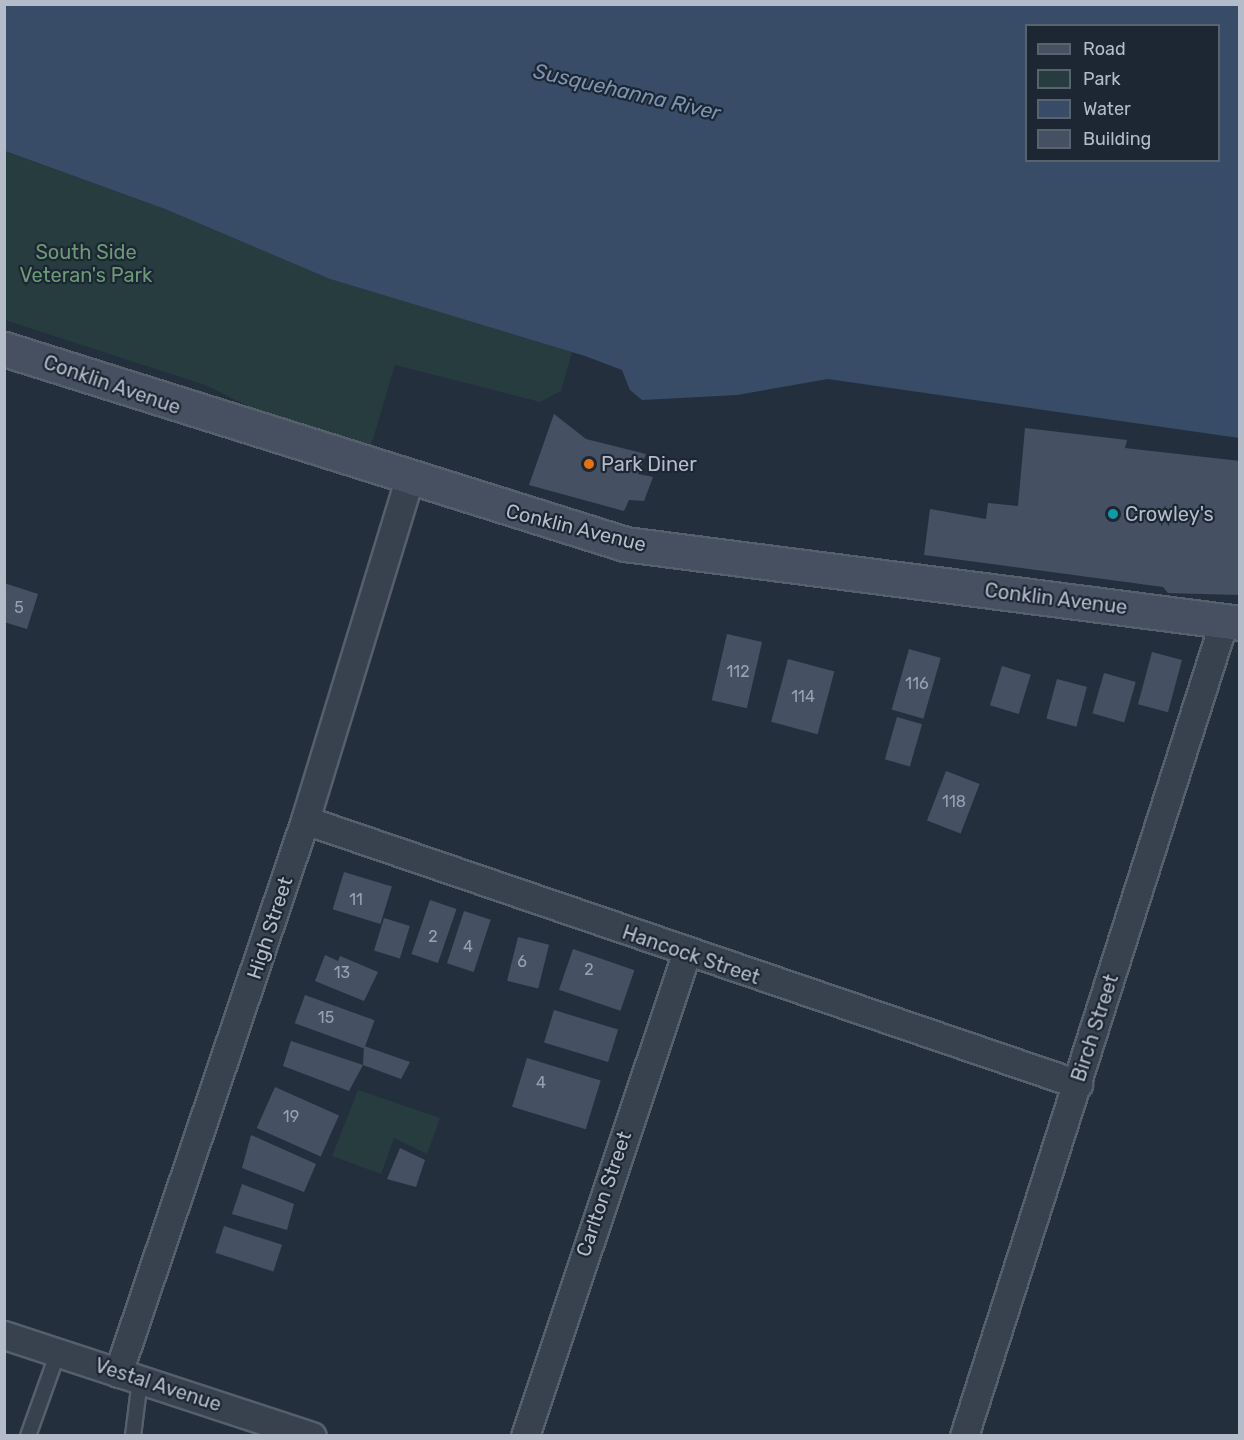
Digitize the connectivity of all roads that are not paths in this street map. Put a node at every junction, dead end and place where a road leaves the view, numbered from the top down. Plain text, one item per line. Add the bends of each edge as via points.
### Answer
1 (4, 349) edge
2 (409, 480) junction
3 (1232, 622) edge
4 (305, 820) junction
5 (686, 954) junction
6 (1078, 1084) junction
7 (4, 1335) edge
8 (58, 1352) junction
9 (129, 1376) junction
10 (28, 1436) edge
11 (133, 1436) edge
12 (312, 1436) edge
13 (525, 1436) edge
14 (964, 1436) edge

1 - 2 main road, Conklin Avenue
2 - 3 main road, Conklin Avenue via 625,544
2 - 4 street, High Street
3 - 6 street, Birch Street
4 - 5 street, Hancock Street
4 - 9 street, High Street
5 - 6 street, Hancock Street
5 - 13 street, Carlton Street
6 - 14 street, Birch Street
7 - 8 street, Vestal Avenue
8 - 9 street, Vestal Avenue
8 - 10 lane
9 - 11 lane
9 - 12 street, Vestal Avenue

